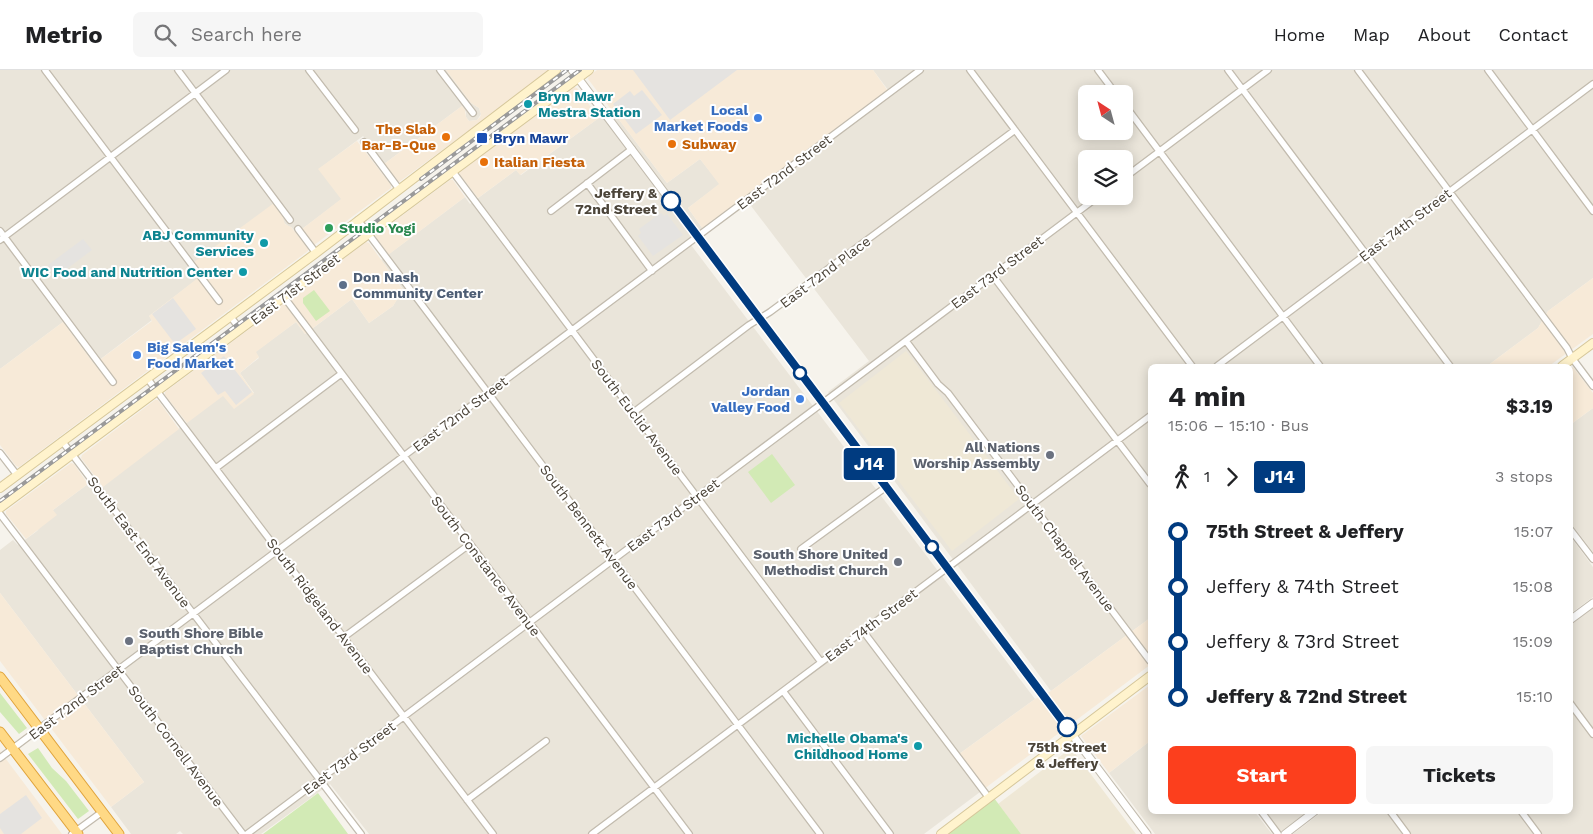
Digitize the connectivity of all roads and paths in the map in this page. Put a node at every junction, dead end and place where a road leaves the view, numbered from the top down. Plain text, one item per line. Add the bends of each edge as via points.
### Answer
1 (45, 70) edge
2 (178, 70) edge
3 (226, 70) edge
4 (309, 70) edge
5 (440, 70) edge
6 (556, 70) edge
7 (572, 70) edge
8 (589, 70) edge
9 (920, 70) edge
10 (970, 70) edge
11 (1098, 70) edge
12 (1228, 70) edge
13 (1268, 70) edge
14 (1358, 70) edge
15 (1488, 70) edge
16 (578, 78) junction
17 (1593, 84) edge
18 (1109, 85) edge
19 (1242, 89) junction
20 (195, 93) junction
21 (473, 113) dead end
22 (1133, 116) edge
23 (355, 130) dead end
24 (1015, 130) junction
25 (1532, 130) junction
26 (364, 142) dead end
27 (632, 149) junction
28 (1159, 151) junction
29 (111, 156) junction
30 (1133, 171) edge
31 (453, 172) junction
32 (587, 184) junction
33 (399, 189) junction
34 (1450, 192) junction
35 (1087, 205) edge
36 (551, 210) dead end
37 (1593, 211) edge
38 (1077, 213) junction
39 (290, 220) dead end
40 (358, 220) junction
41 (298, 229) dead end
42 (0, 231) edge
43 (368, 235) junction
44 (698, 236) junction
45 (2, 238) edge
46 (316, 253) junction
47 (1366, 254) junction
48 (652, 270) junction
49 (993, 276) junction
50 (284, 297) junction
51 (219, 301) dead end
52 (230, 316) junction
53 (1283, 316) junction
54 (760, 319) junction
55 (240, 329) junction
56 (572, 330) junction
57 (906, 341) junction
58 (1593, 343) edge
59 (1572, 358) junction
60 (1190, 364) edge
61 (1220, 364) edge
62 (1319, 364) edge
63 (1448, 364) edge
64 (1564, 364) edge
65 (341, 374) junction
66 (147, 378) junction
67 (113, 382) dead end
68 (1593, 386) edge
69 (158, 392) junction
70 (488, 393) junction
71 (823, 403) junction
72 (634, 412) junction
73 (1148, 418) edge
74 (62, 441) junction
75 (1117, 441) junction
76 (0, 453) edge
77 (73, 454) junction
78 (404, 456) junction
79 (216, 468) junction
80 (17, 475) junction
81 (1148, 481) edge
82 (886, 487) junction
83 (0, 488) edge
84 (698, 497) junction
85 (1032, 504) junction
86 (0, 508) edge
87 (0, 514) edge
88 (1573, 533) edge
89 (470, 544) junction
90 (801, 549) dead end
91 (278, 550) junction
92 (1593, 559) edge
93 (614, 560) junction
94 (947, 568) junction
95 (1593, 603) edge
96 (194, 613) junction
97 (1573, 618) edge
98 (529, 623) junction
99 (863, 631) junction
100 (344, 637) junction
101 (1148, 658) edge
102 (821, 662) junction
103 (118, 670) junction
104 (0, 677) edge
105 (1148, 678) edge
106 (783, 691) junction
107 (1573, 707) edge
108 (404, 717) junction
109 (737, 725) junction
110 (40, 729) junction
111 (0, 732) edge
112 (1593, 734) edge
113 (1072, 735) junction
114 (546, 741) dead end
115 (13, 749) junction
116 (0, 758) edge
117 (320, 780) junction
118 (654, 788) junction
119 (989, 798) junction
120 (467, 800) junction
121 (102, 812) junction
122 (1262, 814) edge
123 (1311, 814) edge
124 (1392, 814) edge
125 (1523, 814) edge
126 (75, 833) edge
127 (119, 834) edge
128 (243, 834) edge
129 (247, 834) edge
130 (361, 834) edge
131 (493, 834) edge
132 (592, 834) edge
133 (689, 834) edge
134 (820, 834) edge
135 (890, 834) edge
136 (941, 834) edge
137 (1147, 834) edge
138 (1278, 834) edge
139 (1285, 834) edge
140 (1407, 834) edge
141 (1538, 834) edge

1 - 29 street
2 - 20 street
3 - 20 street
4 - 23 street
5 - 21 street
6 - 33 main road, East 71st Street
7 - 16 street
8 - 16 main road, East 71st Street
9 - 44 street, East 72nd Street
10 - 24 street
11 - 18 street
12 - 19 street
13 - 19 street
14 - 34 street
15 - 25 street
16 - 27 street
16 - 31 main road, East 71st Street
17 - 25 street, East 74th Street
19 - 28 street
19 - 47 street
20 - 29 street
20 - 39 street
22 - 28 street
24 - 38 street
24 - 54 street, East 72nd Place
25 - 34 street, East 74th Street
25 - 37 street
26 - 33 street
27 - 32 street
27 - 44 street
28 - 30 street
28 - 53 street
29 - 45 street
29 - 51 street
31 - 43 main road, East 71st Street
31 - 56 street, South Euclid Avenue
32 - 36 street
32 - 48 street
33 - 40 main road, East 71st Street
34 - 47 street, East 74th Street
34 - 59 street
35 - 38 street, East 73rd Street
38 - 49 street, East 73rd Street
38 - 60 street
40 - 43 street, South Bennett Avenue
40 - 46 main road, East 71st Street
41 - 46 street
42 - 45 street
43 - 50 main road, East 71st Street
43 - 70 street, South Bennett Avenue
44 - 48 street, East 72nd Street
44 - 54 street
45 - 67 street
46 - 52 main road, East 71st Street
47 - 53 street, East 74th Street
47 - 63 street
48 - 56 street, East 72nd Street
49 - 57 street, East 73rd Street
49 - 75 street
50 - 55 main road, East 71st Street
50 - 65 street, South Constance Avenue
52 - 55 street
52 - 66 main road, East 71st Street
53 - 61 street, East 74th Street
53 - 62 street
54 - 71 street
54 - 72 street, East 72nd Place
55 - 69 main road, East 71st Street
56 - 70 street, East 72nd Street
56 - 72 street, South Euclid Avenue
57 - 71 street, East 73rd Street
57 - 85 street, South Chappel Avenue
58 - 59 main road
59 - 64 main road
59 - 68 street
65 - 78 street, South Constance Avenue
65 - 79 street
66 - 69 street, South Ridgeland Avenue
66 - 74 main road, East 71st Street
69 - 77 main road, East 71st Street
69 - 79 street, South Ridgeland Avenue
70 - 78 street, East 72nd Street
70 - 93 street, South Bennett Avenue
71 - 82 street
71 - 84 street, East 73rd Street
72 - 84 street, South Euclid Avenue
73 - 75 street, East 74th Street
74 - 77 street, South East End Avenue
74 - 80 main road, East 71st Street
75 - 81 street
75 - 85 street, East 74th Street
76 - 80 street
77 - 86 main road, East 71st Street
77 - 96 street, South East End Avenue
78 - 89 street, South Constance Avenue
78 - 91 street, East 72nd Street
79 - 91 street, South Ridgeland Avenue
80 - 83 main road, East 71st Street
82 - 90 street
82 - 94 street
84 - 93 street, East 73rd Street
84 - 102 street, South Euclid Avenue
85 - 94 street, East 74th Street
85 - 101 street, South Chappel Avenue
87 - 103 street, South Cornell Avenue
88 - 92 street
89 - 98 street, South Constance Avenue
89 - 100 street
91 - 96 street, East 72nd Street
91 - 100 street, South Ridgeland Avenue
93 - 98 street, East 73rd Street
93 - 109 street, South Bennett Avenue
94 - 99 street, East 74th Street
94 - 113 street
95 - 97 street
96 - 103 street, East 72nd Street
96 - 117 street, South East End Avenue
98 - 108 street, East 73rd Street
98 - 118 street, South Constance Avenue
99 - 102 street, East 74th Street
99 - 119 street
100 - 108 street, South Ridgeland Avenue
102 - 106 street, East 74th Street
103 - 110 street, East 72nd Street
103 - 128 street, South Cornell Avenue
104 - 110 highway
105 - 113 main road
106 - 109 street, East 74th Street
106 - 135 street
107 - 112 street
108 - 117 street, East 73rd Street
108 - 120 street, South Ridgeland Avenue
109 - 118 street, East 74th Street
109 - 134 street, South Bennett Avenue
110 - 115 street, East 72nd Street
110 - 121 highway
111 - 115 highway
113 - 119 main road
113 - 137 street
114 - 120 street
115 - 116 street, East 72nd Street
115 - 126 highway
117 - 129 street, East 73rd Street
117 - 130 street, South East End Avenue
118 - 132 street, East 74th Street
118 - 133 street, South Constance Avenue
119 - 136 main road
120 - 131 street, South Ridgeland Avenue
121 - 126 street
121 - 127 highway
122 - 138 street
123 - 139 street
124 - 140 street
125 - 141 street

